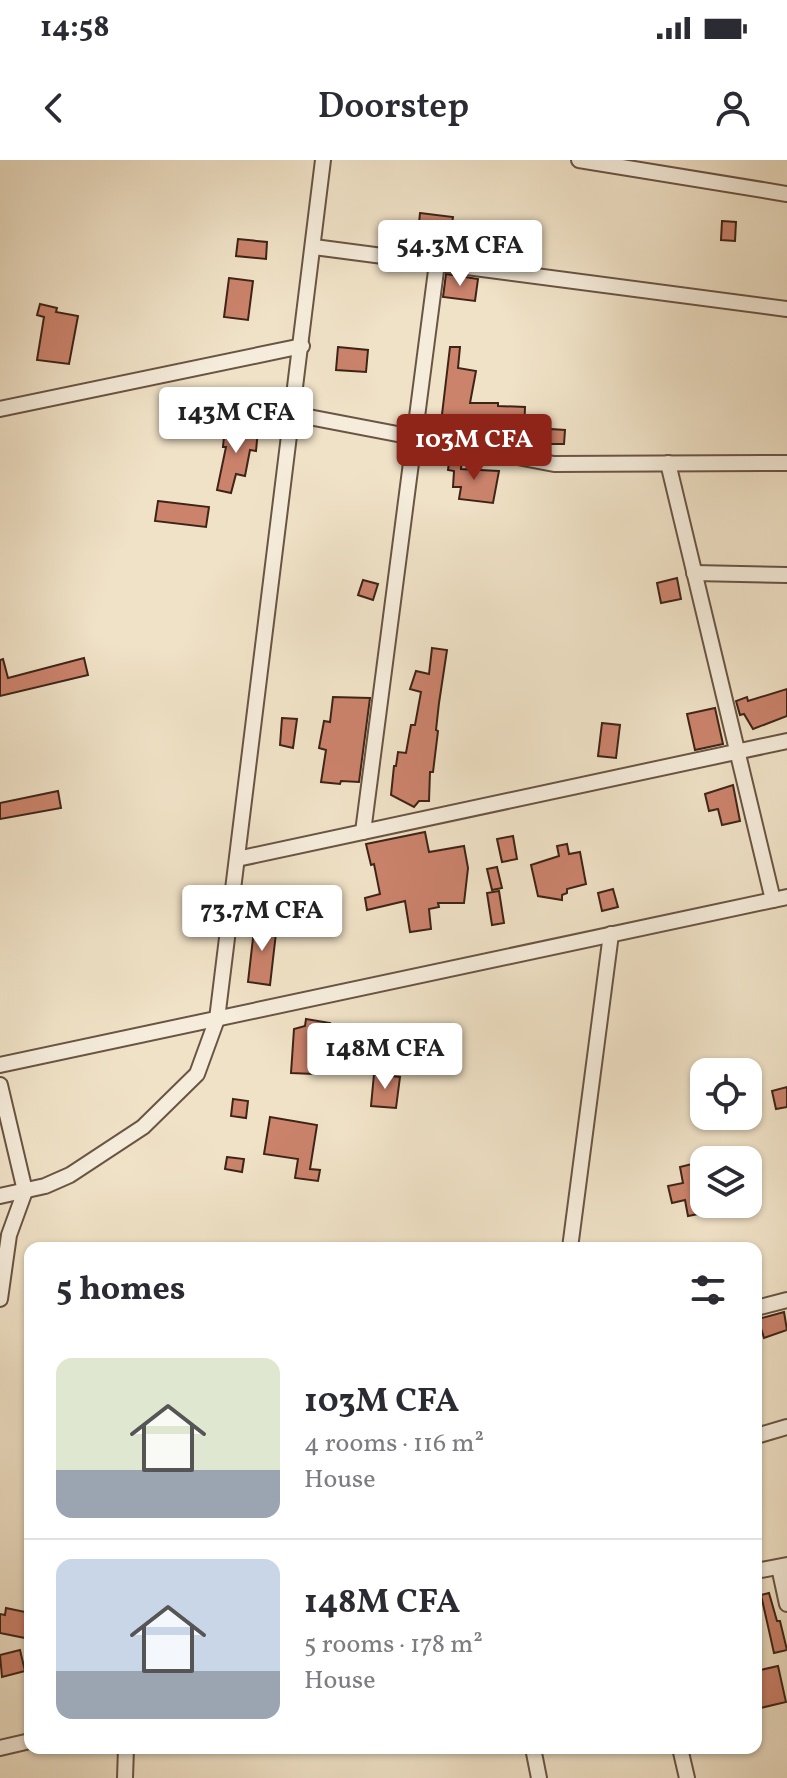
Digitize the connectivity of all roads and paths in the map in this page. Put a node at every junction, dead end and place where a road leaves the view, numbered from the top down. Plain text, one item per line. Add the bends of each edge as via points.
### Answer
1 (323, 160) edge
2 (579, 160) edge
3 (787, 194) edge
4 (314, 247) junction
5 (437, 263) junction
6 (787, 309) edge
7 (302, 346) junction
8 (0, 409) edge
9 (293, 414) junction
10 (414, 437) junction
11 (668, 463) junction
12 (787, 463) edge
13 (694, 573) junction
14 (787, 575) edge
15 (787, 741) edge
16 (737, 752) junction
17 (363, 832) junction
18 (237, 859) junction
19 (780, 898) edge
20 (611, 934) junction
21 (217, 1019) junction
22 (0, 1065) edge
23 (0, 1085) edge
24 (25, 1191) junction
25 (0, 1196) edge
26 (571, 1242) edge
27 (0, 1299) edge
28 (787, 1300) edge
29 (762, 1306) edge
30 (787, 1427) edge
31 (762, 1434) edge
32 (783, 1566) edge
33 (762, 1570) edge
34 (787, 1604) edge
35 (24, 1742) edge
36 (0, 1748) edge
37 (126, 1754) edge
38 (534, 1754) edge
39 (681, 1754) edge
40 (125, 1778) edge
41 (539, 1778) edge
42 (687, 1778) edge

1 - 4 street
2 - 3 street
4 - 5 street
4 - 7 street
5 - 6 street
5 - 10 street
7 - 8 street
7 - 9 street
9 - 10 street
9 - 18 street
10 - 11 street via 554,464
10 - 17 street
11 - 12 street
11 - 13 street
13 - 14 street
13 - 16 street
15 - 16 street
16 - 17 street
16 - 19 street
17 - 18 street
18 - 21 street
19 - 20 street
20 - 21 street
20 - 26 street
21 - 22 street
21 - 24 street via 197,1074 143,1127 70,1175
23 - 24 street
24 - 25 street
24 - 27 street via 9,1235
28 - 29 street
30 - 31 street
32 - 33 street
32 - 34 street
35 - 36 street
37 - 40 street
38 - 41 street
39 - 42 street

